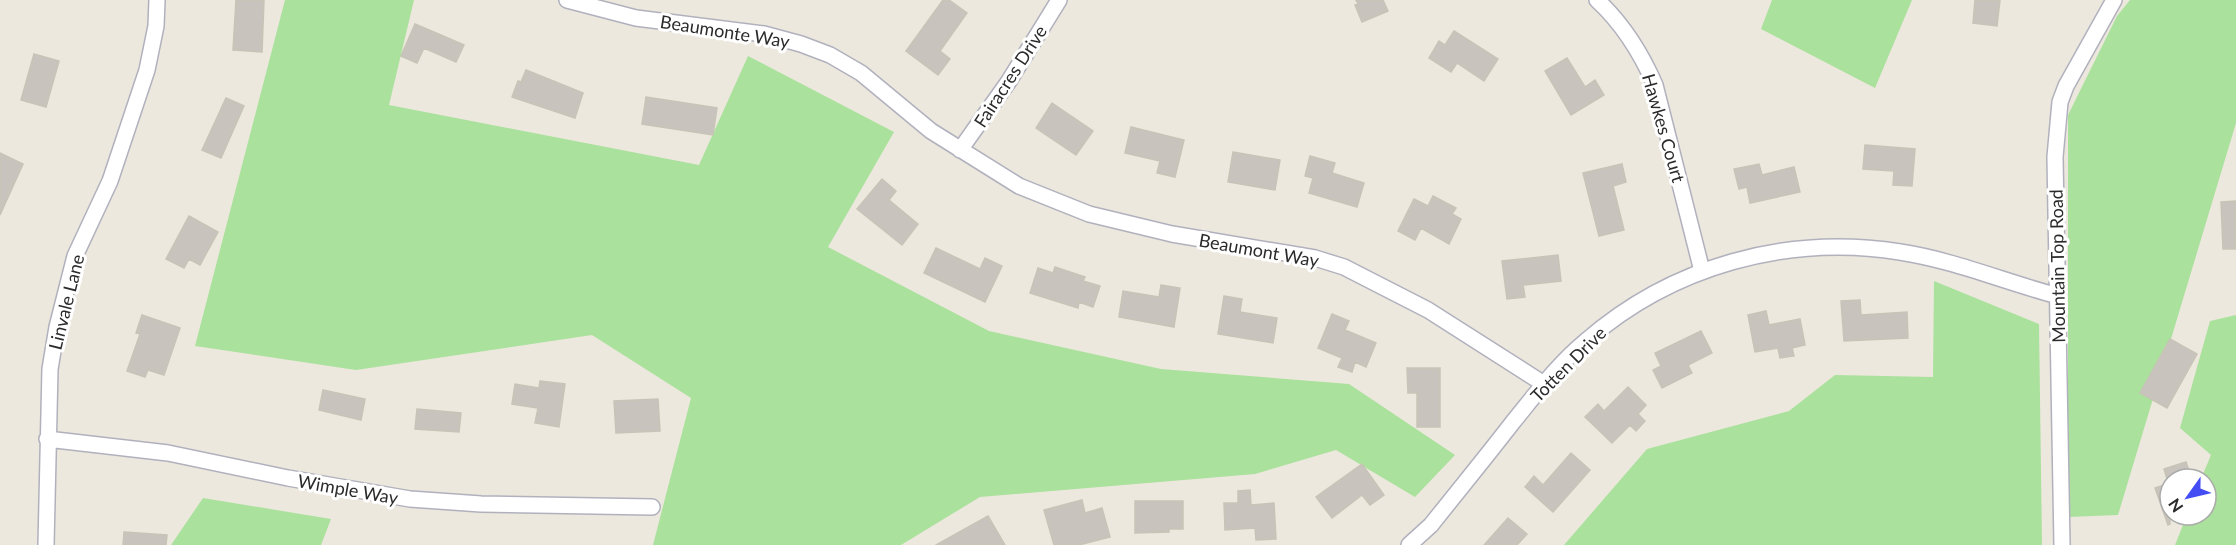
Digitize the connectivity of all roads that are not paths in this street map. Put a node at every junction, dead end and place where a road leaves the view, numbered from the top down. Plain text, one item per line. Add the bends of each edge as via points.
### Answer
1 (157, 0) edge
2 (567, 0) edge
3 (1059, 0) edge
4 (1597, 0) edge
5 (2114, 0) edge
6 (960, 150) junction
7 (1702, 271) junction
8 (2058, 296) junction
9 (1544, 384) junction
10 (47, 439) junction
11 (652, 507) dead end
12 (46, 545) edge
13 (1409, 545) edge
14 (2062, 545) edge

1 - 10 street, Linvale Lane via 147,70 110,181 72,266 50,369
2 - 6 street, Beaumonte Way via 636,18 764,34 801,44 861,73
3 - 6 street, Fairacres Drive
4 - 7 street, Hawkes Court via 1643,57
5 - 8 street, Mountain Top Road via 2060,102 2055,157
6 - 9 street, Beaumont Way via 1019,186 1089,214 1344,267 1428,310
7 - 8 street, Totten Drive via 1748,256 1797,248 1840,247 1900,252
7 - 9 street, Totten Drive via 1618,315 1585,341
8 - 14 street, Mountain Top Road
9 - 13 street, Totten Drive via 1431,525
10 - 11 street, Wimple Way via 168,453 410,499
10 - 12 street, Linvale Lane

